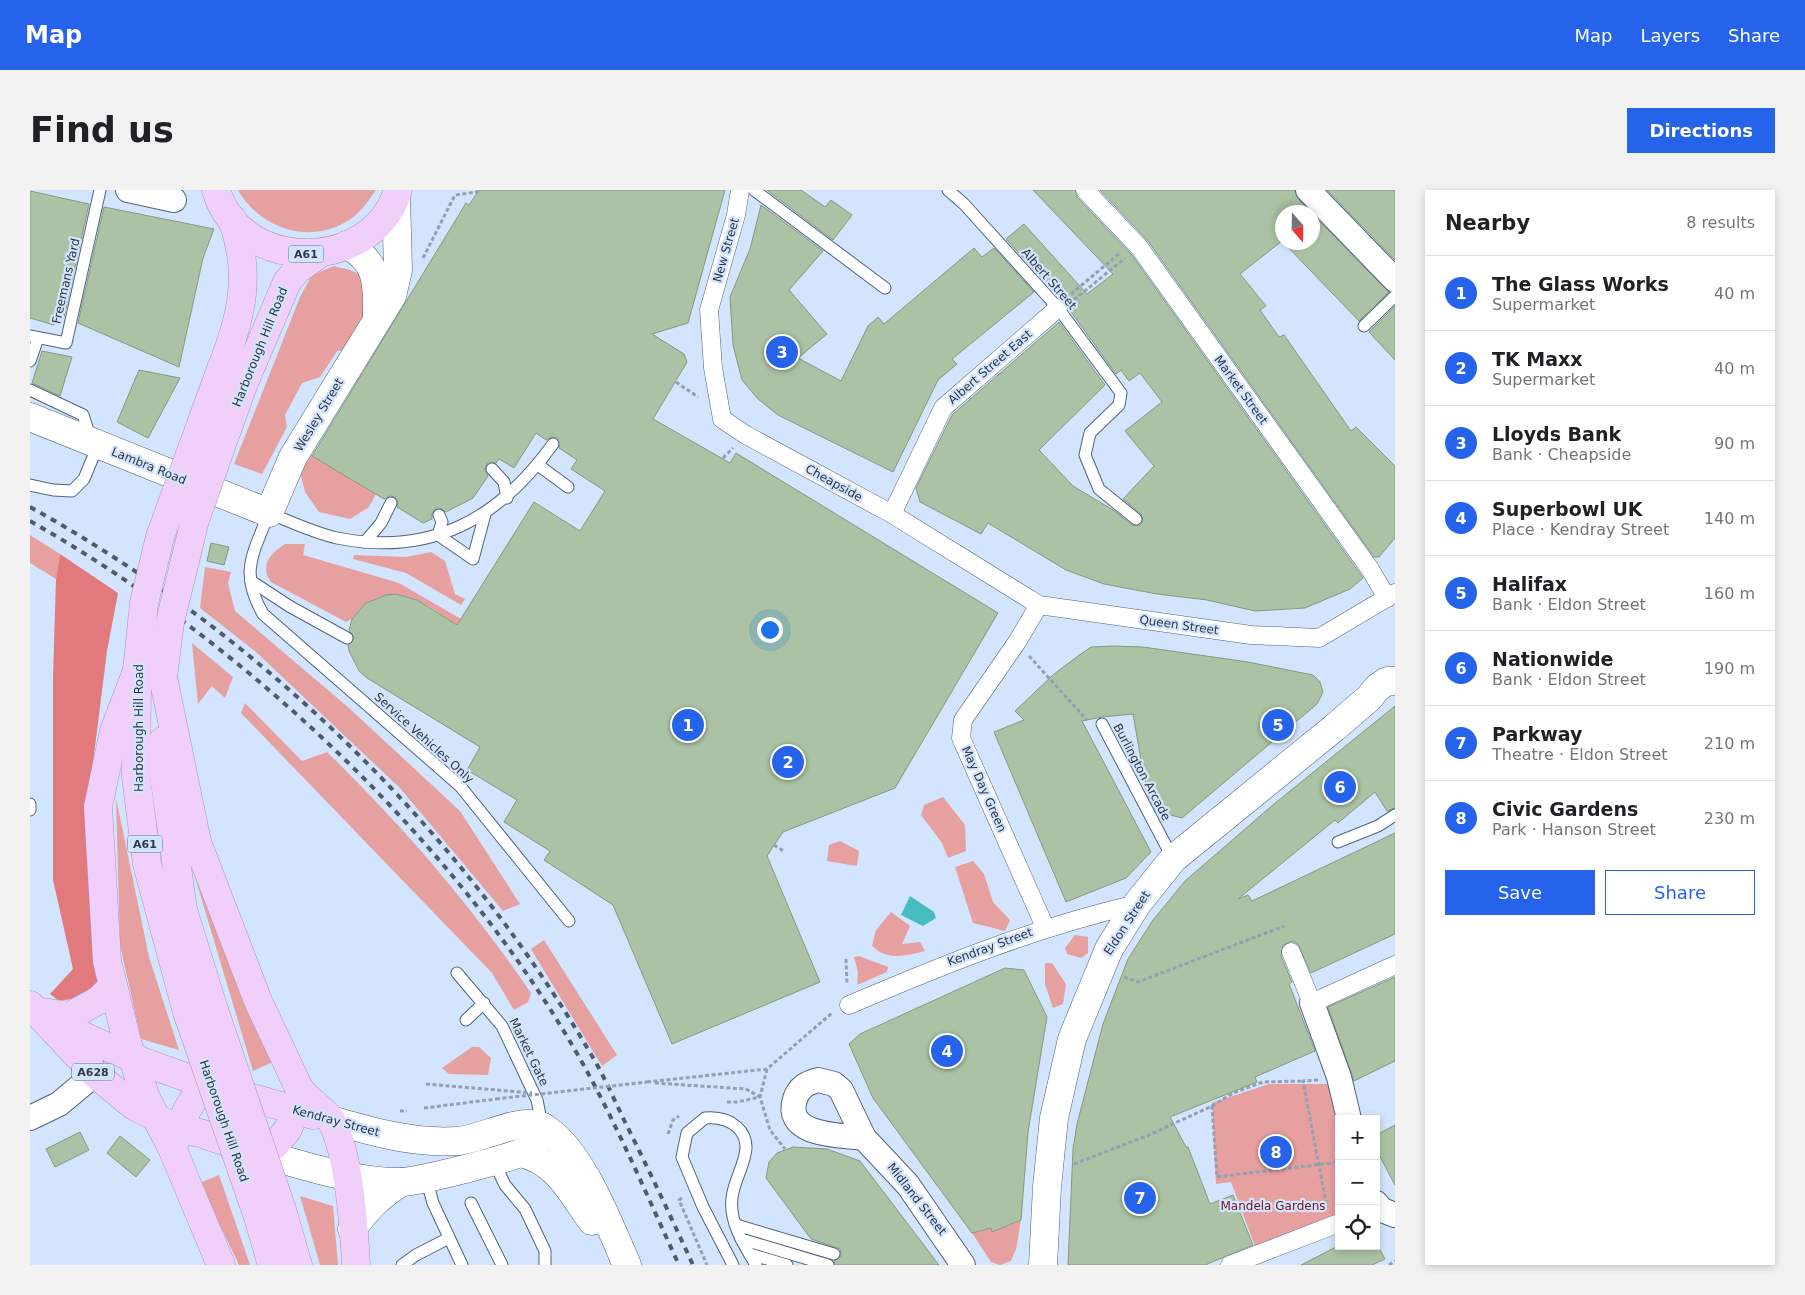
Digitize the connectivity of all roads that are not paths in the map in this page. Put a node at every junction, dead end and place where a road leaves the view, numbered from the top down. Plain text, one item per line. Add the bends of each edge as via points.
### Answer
1 (100, 190) edge
2 (128, 190) edge
3 (216, 190) edge
4 (740, 190) edge
5 (754, 190) edge
6 (948, 190) edge
7 (1085, 190) edge
8 (1308, 190) edge
9 (397, 192) edge
10 (174, 200) dead end
11 (232, 219) junction
12 (347, 246) junction
13 (318, 254) junction
14 (1395, 280) edge
15 (885, 288) dead end
16 (1395, 296) edge
17 (1058, 308) junction
18 (709, 310) joint
19 (377, 320) junction
20 (1364, 326) dead end
21 (34, 337) edge
22 (30, 361) edge
23 (30, 390) edge
24 (30, 417) edge
25 (90, 441) junction
26 (553, 444) dead end
27 (538, 465) junction
28 (492, 469) dead end
29 (30, 485) edge
30 (568, 487) dead end
31 (507, 498) junction
32 (391, 503) dead end
33 (269, 513) junction
34 (485, 514) junction
35 (892, 514) junction
36 (439, 515) dead end
37 (1136, 519) dead end
38 (438, 535) junction
39 (366, 542) junction
40 (1395, 577) edge
41 (251, 581) junction
42 (1391, 595) edge
43 (1040, 605) junction
44 (347, 638) dead end
45 (137, 671) junction
46 (163, 677) junction
47 (1391, 681) edge
48 (1102, 724) road end
49 (30, 804) edge
50 (30, 810) edge
51 (1395, 815) edge
52 (1338, 842) dead end
53 (1173, 859) junction
54 (1137, 904) junction
55 (569, 921) dead end
56 (1043, 928) junction
57 (1290, 952) dead end
58 (1395, 965) edge
59 (457, 973) dead end
60 (114, 986) junction
61 (484, 1003) junction
62 (1312, 1003) junction
63 (848, 1005) road end
64 (42, 1013) edge
65 (466, 1020) dead end
66 (133, 1058) junction
67 (94, 1074) junction
68 (204, 1084) junction
69 (299, 1102) junction
70 (1347, 1115) edge
71 (30, 1118) edge
72 (331, 1120) junction
73 (543, 1127) junction
74 (170, 1132) junction
75 (393, 1136) junction
76 (864, 1138) dead end
77 (256, 1152) junction
78 (522, 1153) junction
79 (494, 1162) junction
80 (347, 1175) junction
81 (414, 1179) junction
82 (471, 1204) dead end
83 (270, 1214) junction
84 (1334, 1224) edge
85 (736, 1225) junction
86 (352, 1229) junction
87 (449, 1238) junction
88 (741, 1240) junction
89 (750, 1254) junction
90 (834, 1254) dead end
91 (221, 1265) edge
92 (272, 1265) edge
93 (298, 1265) edge
94 (356, 1265) edge
95 (402, 1265) edge
96 (462, 1265) edge
97 (502, 1265) edge
98 (545, 1265) edge
99 (625, 1265) edge
100 (733, 1265) edge
101 (756, 1265) edge
102 (787, 1265) edge
103 (828, 1265) edge
104 (963, 1265) edge
105 (1043, 1265) edge
106 (1230, 1265) edge

1 - 21 lane, Freemans Yard via 66,343
2 - 10 street
3 - 11 highway, A61
4 - 18 street, New Street
5 - 15 lane
6 - 17 lane, Albert Street
7 - 42 street, Market Street via 1136,244
8 - 14 street
9 - 12 highway, A61 via 384,215 368,233
9 - 19 street, Wesley Street via 398,270 392,296
11 - 13 highway, A61 via 249,236 271,248 294,254
11 - 45 highway, Harborough Hill Road / A61, bridge via 243,256 243,288 232,341 160,537 144,603
12 - 13 highway, A61
12 - 19 street via 362,253 377,278
13 - 46 highway, Harborough Hill Road / A61, bridge via 287,282 243,385 195,520 170,622
16 - 20 lane
17 - 35 street, Albert Street East via 943,408
17 - 37 lane, Albert Street via 1121,393 1119,405 1090,433 1085,455 1098,489
18 - 35 street, Cheapside via 713,368 722,419
19 - 33 street, Wesley Street via 293,457
21 - 22 lane
23 - 25 lane via 84,415
24 - 25 street, Lambra Road
25 - 29 lane via 84,479 72,491
25 - 33 street, Lambra Road
26 - 27 lane
27 - 30 lane
27 - 31 lane
28 - 31 lane via 504,482
31 - 34 lane
32 - 39 lane
33 - 39 lane via 330,536
33 - 41 lane via 252,556
34 - 38 lane
34 - 38 lane via 473,559
35 - 43 street, Cheapside
36 - 38 lane via 442,522
38 - 39 lane via 401,543
40 - 42 street
41 - 44 lane
41 - 55 lane, Service Vehicles Only via 262,614 460,786
42 - 43 street, Queen Street via 1319,638 1251,635
43 - 56 street, May Day Green via 963,720 961,738
45 - 60 highway, A61 via 114,730 98,806 107,961
45 - 83 highway, Harborough Hill Road / A61, bridge via 136,776 147,864 187,1012
46 - 69 highway, A61 via 197,842
46 - 83 highway, Harborough Hill Road / A61, bridge via 163,768 183,910
47 - 53 street, Eldon Street
48 - 53 lane, Burlington Arcade
49 - 50 lane
51 - 52 lane via 1378,826
53 - 54 street, Eldon Street
54 - 56 street, Kendray Street
54 - 105 street, Eldon Street via 1109,949 1072,1039 1054,1118
56 - 63 street, Kendray Street via 967,955
57 - 62 street
58 - 62 street
59 - 61 lane, Market Gate
60 - 64 highway via 99,1000 70,1016
60 - 66 highway, A61
61 - 65 lane
61 - 73 lane, Market Gate via 506,1035 537,1100
62 - 70 street via 1339,1077
64 - 66 highway, A628
64 - 67 highway, A628
66 - 68 highway, Kendray Street / A628
66 - 74 highway, A61 via 146,1098
67 - 71 street via 59,1104
67 - 74 highway, A628
68 - 69 highway, Kendray Street / A628
68 - 74 highway
69 - 72 highway, A61
69 - 77 highway via 288,1130 275,1145
72 - 75 street, Kendray Street
72 - 80 highway, A61
73 - 75 street, Kendray Street via 528,1123 459,1141 415,1141
73 - 78 street via 532,1148
73 - 99 street via 561,1141 579,1166
74 - 77 highway via 200,1133
74 - 91 highway, A61
75 - 81 street via 415,1155
76 - 104 street, Midland Street via 908,1185
77 - 80 street
78 - 79 street
78 - 99 street via 548,1164
79 - 81 street
79 - 98 lane via 505,1185 525,1209 544,1251
80 - 81 street
80 - 86 highway, A61
81 - 86 street via 384,1192
81 - 87 lane via 433,1203
82 - 97 lane
83 - 92 highway, Harborough Hill Road / A61
83 - 93 highway, Harborough Hill Road / A61
84 - 106 street
85 - 88 lane
85 - 90 lane
85 - 100 lane via 732,1198 737,1175 744,1162 745,1138 726,1120 705,1118 687,1133 682,1157
86 - 94 highway, A61
87 - 95 lane
87 - 96 lane
88 - 89 lane
88 - 103 lane
89 - 101 lane
89 - 102 lane

